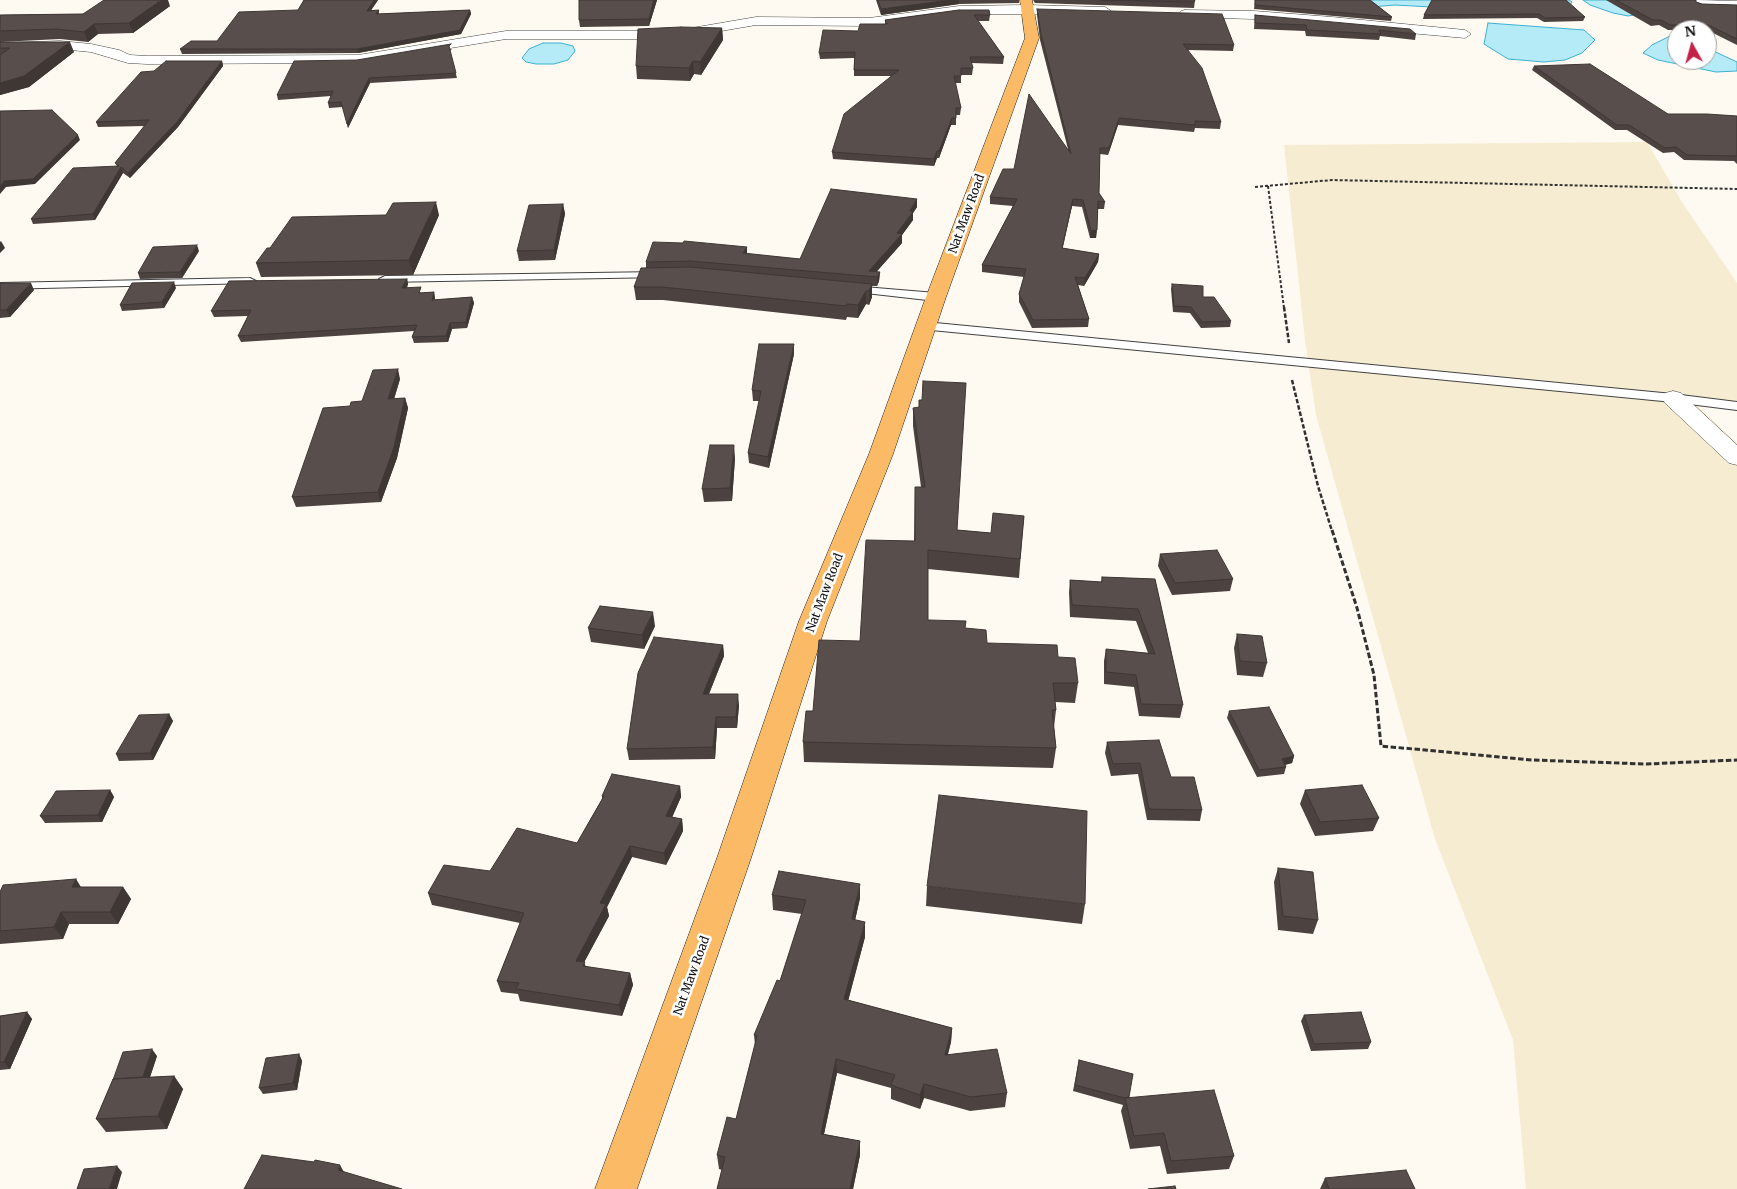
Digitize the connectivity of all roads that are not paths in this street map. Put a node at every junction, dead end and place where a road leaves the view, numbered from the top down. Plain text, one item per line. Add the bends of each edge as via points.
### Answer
1 (1700, 3) edge
2 (1026, 4) edge
3 (1737, 5) edge
4 (1120, 12) edge
5 (1168, 13) edge
6 (1465, 34) dead end
7 (0, 47) edge
8 (673, 275) edge
9 (373, 279) edge
10 (265, 281) edge
11 (0, 286) edge
12 (838, 288) edge
13 (936, 297) junction
14 (925, 326) junction
15 (1674, 398) junction
16 (1737, 406) edge
17 (1737, 458) edge
18 (616, 1189) edge

1 - 3 street
2 - 4 street
2 - 7 street via 869,22 756,21 659,35 485,37 358,59 146,60 128,59 83,47
2 - 13 main road, Nat Maw Road via 1032,38
5 - 6 street via 1254,15
8 - 9 lane
10 - 11 lane
12 - 13 lane
13 - 14 main road, Nat Maw Road
14 - 15 lane
14 - 18 main road, Nat Maw Road via 881,454 813,621 734,858
15 - 16 lane
15 - 17 street

